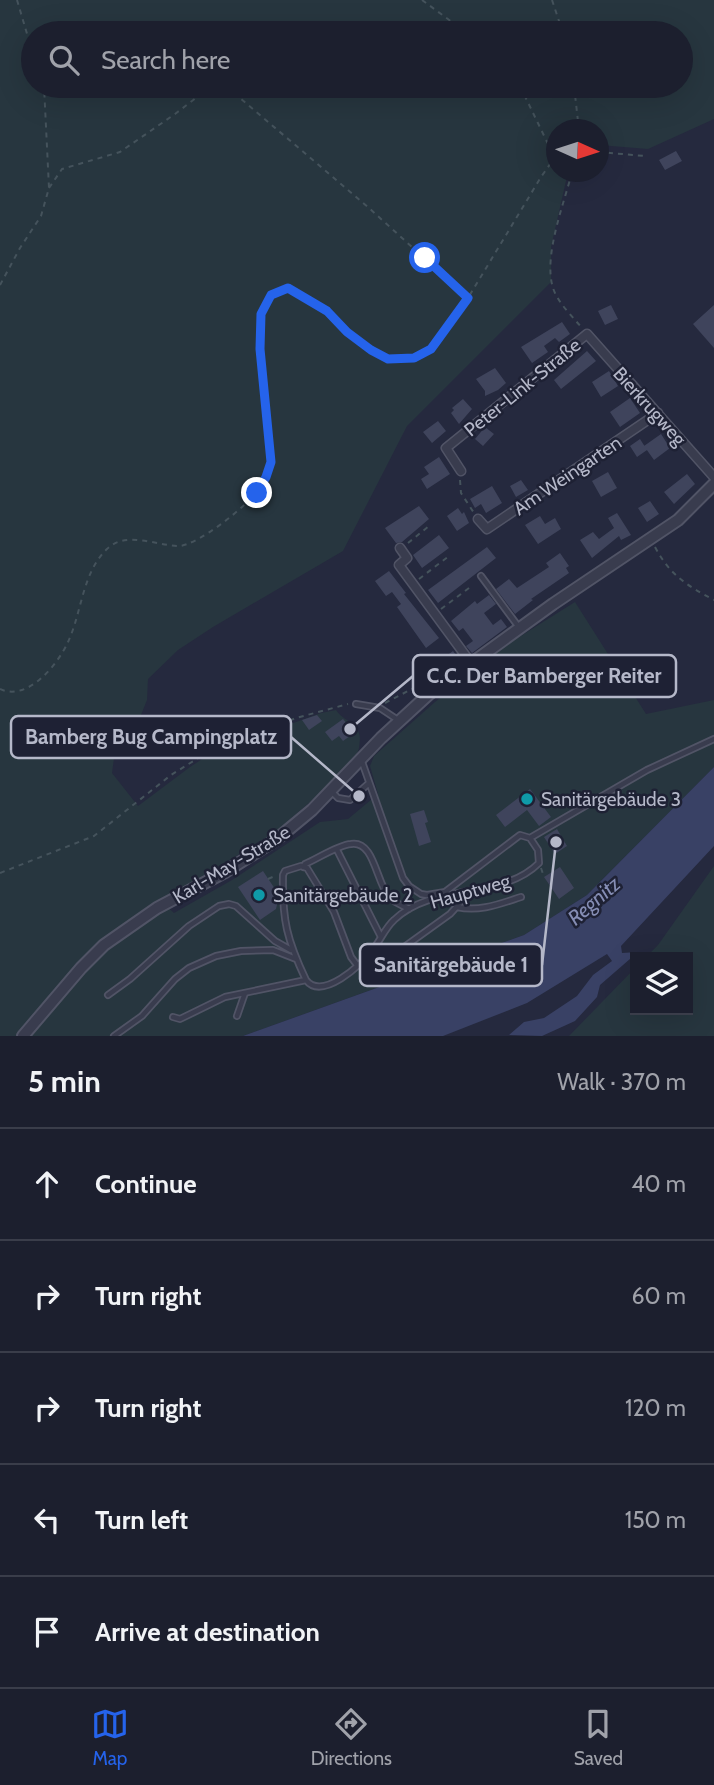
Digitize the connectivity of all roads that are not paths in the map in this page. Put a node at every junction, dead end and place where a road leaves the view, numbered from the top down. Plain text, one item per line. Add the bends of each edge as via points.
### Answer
1 (587, 334) joint
2 (658, 413) junction
3 (461, 471) road end
4 (714, 477) edge
5 (714, 484) edge
6 (478, 519) road end
7 (400, 548) road end
8 (481, 576) dead end
9 (519, 628) junction
10 (471, 663) junction
11 (356, 704) road end
12 (398, 721) junction
13 (714, 739) edge
14 (361, 758) junction
15 (368, 784) junction
16 (331, 790) junction
17 (530, 838) junction
18 (337, 850) junction
19 (303, 867) junction
20 (471, 891) junction
21 (521, 897) dead end
22 (457, 907) junction
23 (410, 909) junction
24 (381, 937) junction
25 (292, 950) junction
26 (400, 950) dead end
27 (297, 960) junction
28 (357, 965) junction
29 (306, 980) junction
30 (245, 992) junction
31 (107, 995) dead end
32 (237, 1016) dead end
33 (173, 1017) dead end
34 (23, 1036) edge
35 (114, 1036) edge

1 - 2 street, Bierkrugweg
1 - 3 street, Peter-Link-Straße via 446,448
2 - 4 street, Bierkrugweg
2 - 6 street, Am Weingarten via 487,529
5 - 9 street, Karl-May-Straße via 651,540
7 - 10 street via 407,558 399,565
8 - 9 lane
9 - 10 street, Karl-May-Straße
10 - 12 street, Karl-May-Straße
11 - 12 lane via 380,708
12 - 14 street, Karl-May-Straße
13 - 17 lane via 647,770
14 - 15 lane
14 - 16 street, Karl-May-Straße
15 - 16 lane via 346,800
15 - 17 lane via 403,878 421,894 446,892 520,835
16 - 34 street, Karl-May-Straße via 277,839 157,908 104,945
17 - 20 lane, Hauptweg via 539,863 531,872
18 - 19 lane
18 - 23 lane via 361,844 391,899
18 - 24 lane
19 - 25 lane via 283,875 282,908
19 - 28 lane via 334,912
20 - 22 lane
20 - 23 lane, Hauptweg
21 - 22 lane via 490,907
22 - 26 lane
23 - 24 lane, Hauptweg
24 - 28 lane, Hauptweg
25 - 27 lane
25 - 31 lane via 236,906 219,906
27 - 29 lane
27 - 35 lane via 273,950 216,956 174,979 142,1016
28 - 29 lane, Hauptweg via 332,984 318,988
29 - 30 lane, Hauptweg
30 - 32 lane
30 - 33 lane, Hauptweg via 180,1019

